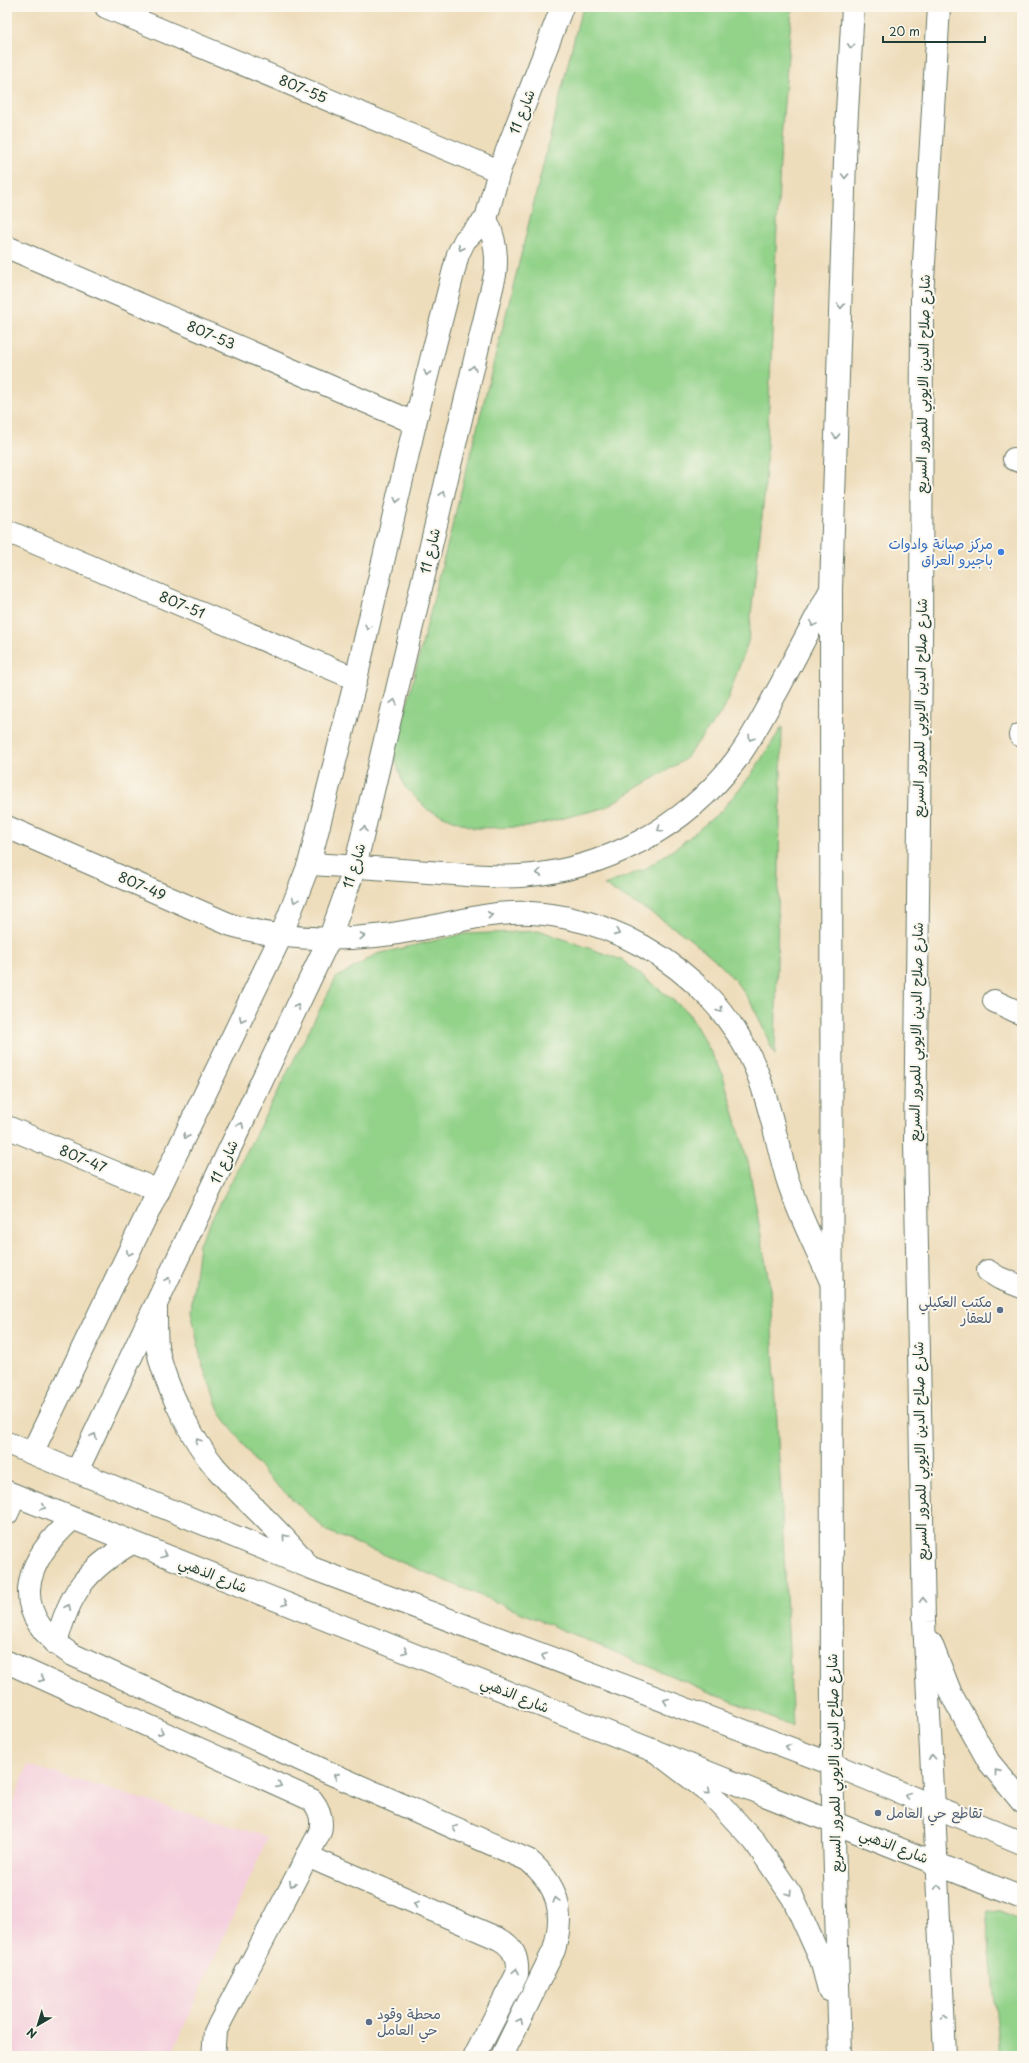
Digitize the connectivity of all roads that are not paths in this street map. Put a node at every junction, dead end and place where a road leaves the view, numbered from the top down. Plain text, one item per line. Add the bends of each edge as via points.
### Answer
1 (106, 7) edge
2 (562, 7) edge
3 (853, 7) edge
4 (939, 7) edge
5 (500, 171) junction
6 (486, 219) junction
7 (7, 247) edge
8 (415, 423) junction
9 (7, 530) edge
10 (832, 589) junction
11 (356, 679) junction
12 (7, 827) edge
13 (309, 864) junction
14 (355, 867) junction
15 (281, 936) junction
16 (330, 937) junction
17 (994, 1001) dead end
18 (1022, 1014) edge
19 (7, 1127) edge
20 (159, 1191) junction
21 (988, 1271) dead end
22 (832, 1284) junction
23 (1022, 1287) edge
24 (156, 1306) junction
25 (7, 1443) edge
26 (32, 1453) junction
27 (77, 1471) junction
28 (10, 1501) edge
29 (72, 1519) junction
30 (132, 1543) junction
31 (309, 1567) junction
32 (924, 1622) junction
33 (56, 1644) junction
34 (7, 1662) edge
35 (655, 1750) junction
36 (832, 1764) junction
37 (1022, 1802) edge
38 (934, 1807) junction
39 (834, 1822) junction
40 (1022, 1843) edge
41 (307, 1856) junction
42 (937, 1863) junction
43 (1022, 1898) edge
44 (839, 2025) junction
45 (213, 2056) edge
46 (475, 2056) edge
47 (502, 2056) edge
48 (840, 2056) edge
49 (945, 2056) edge

1 - 5 street, 807-55
2 - 5 street, شارع 11
3 -> 10 street, شارع صلاح الدين الايوبي للمرور السريع via 846,130
32 -> 4 street, شارع صلاح الدين الايوبي للمرور السريع via 915,1141 922,305
5 - 6 street, شارع 11
6 -> 8 street, شارع 11 via 465,240 458,254
14 -> 6 street, شارع 11 via 496,275 496,246
7 - 8 street, 807-53
8 -> 11 street, شارع 11
9 - 11 street, 807-51
10 -> 14 street via 756,730 736,761 712,788 685,812 654,834 620,852 585,865 521,876
10 - 22 street, شارع صلاح الدين الايوبي للمرور السريع
11 - 13 street, شارع 11
12 - 15 street, 807-49 via 231,925
13 - 14 street
13 -> 15 street, شارع 11
14 - 16 street, شارع 11
15 - 16 street, 807-49
15 -> 20 street, شارع 11
16 -> 22 street, 807-49 via 371,936 486,915 549,914 606,928 659,955 714,1002 736,1031 755,1066 766,1097 787,1180
24 -> 16 street, شارع 11
17 - 18 street
19 - 20 street, 807-47
20 -> 26 street, شارع 11
21 - 23 street
22 - 36 street, شارع صلاح الدين الايوبي للمرور السريع
27 -> 24 street, شارع 11
31 -> 24 street via 279,1530 214,1465 189,1429 170,1389 158,1347
25 - 26 street
26 - 27 street
27 - 31 street
28 -> 29 street, شارع الذهبي
29 - 30 street, شارع الذهبي
29 - 33 street via 46,1546 29,1578 28,1595 32,1614
33 -> 30 street via 62,1618 86,1579 109,1556
30 -> 35 street, شارع الذهبي
36 -> 31 street
37 -> 32 street via 990,1762 951,1694
38 -> 32 street, شارع صلاح الدين الايوبي للمرور السريع
47 -> 33 street via 554,1950 559,1932 560,1915 556,1897 542,1872 528,1860 325,1771 71,1654
34 -> 41 street via 312,1800 318,1807 322,1823
35 - 39 street, شارع الذهبي
35 -> 44 street via 709,1792 755,1842 793,1898 821,1960
38 -> 36 street
36 - 39 street, شارع صلاح الدين الايوبي للمرور السريع
38 - 40 street
38 - 42 street, شارع صلاح الدين الايوبي للمرور السريع
39 - 42 street, شارع الذهبي
39 - 44 street, شارع صلاح الدين الايوبي للمرور السريع
41 -> 45 street via 216,2032
46 -> 41 street via 517,1974 518,1964 511,1948 499,1939
42 - 43 street, شارع الذهبي
49 -> 42 street, شارع صلاح الدين الايوبي للمرور السريع
44 - 48 street, شارع صلاح الدين الايوبي للمرور السريع

